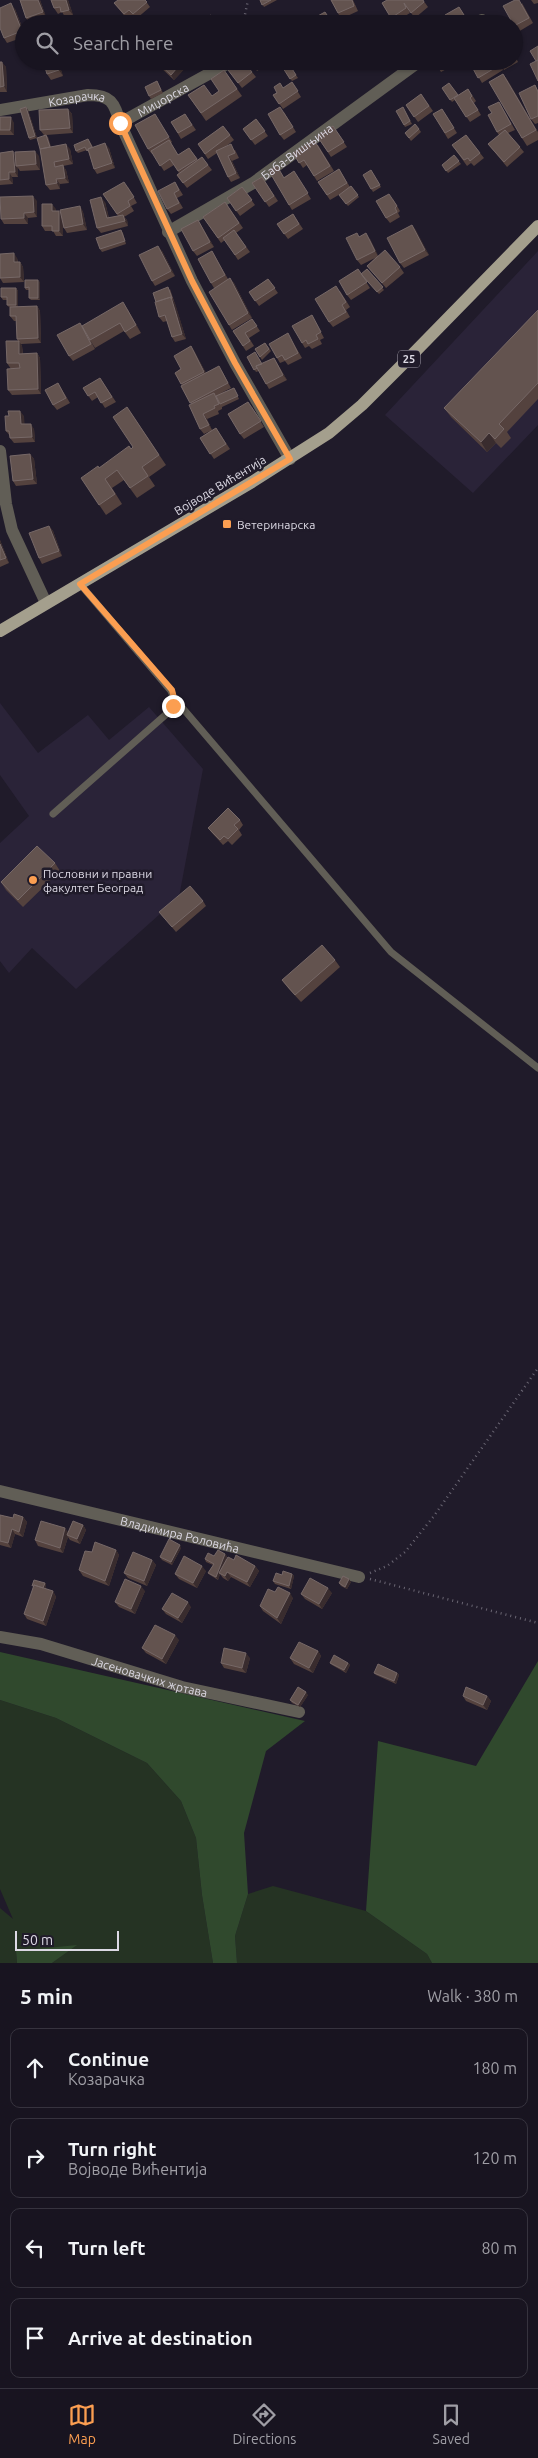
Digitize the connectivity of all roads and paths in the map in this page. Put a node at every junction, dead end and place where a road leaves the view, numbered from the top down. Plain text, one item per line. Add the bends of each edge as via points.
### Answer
1 (248, 0) edge
2 (245, 15) edge
3 (216, 70) edge
4 (408, 70) edge
5 (0, 110) edge
6 (120, 123) junction
7 (538, 226) edge
8 (168, 232) junction
9 (0, 451) edge
10 (290, 459) junction
11 (6, 531) edge
12 (80, 584) junction
13 (46, 603) junction
14 (0, 631) edge
15 (174, 698) junction
16 (53, 814) dead end
17 (538, 1068) edge
18 (538, 1368) edge
19 (0, 1491) edge
20 (359, 1577) junction
21 (538, 1623) edge
22 (0, 1637) edge
23 (299, 1712) dead end

1 - 2 path
3 - 6 street, Миџорска
4 - 8 street, Баба-Вишњина via 253,183
5 - 6 street, Козарачка via 103,95 114,104
6 - 8 street, Козарачка
7 - 10 main road, Војводе Вићентија / 25 via 362,405 329,433
8 - 10 street, Козарачка via 217,330
9 - 11 street
10 - 12 main road, Војводе Вићентија / 25
11 - 13 street
12 - 13 main road, Војводе Вићентија / 25
12 - 15 lane via 172,690
13 - 14 main road, Војводе Вићентија / 25
15 - 16 lane via 171,710
15 - 17 lane via 391,952
18 - 20 path via 405,1552 387,1566
19 - 20 street, Владимира Роловића
20 - 21 path
22 - 23 street, Јасеновачких жртава via 41,1644 182,1687

